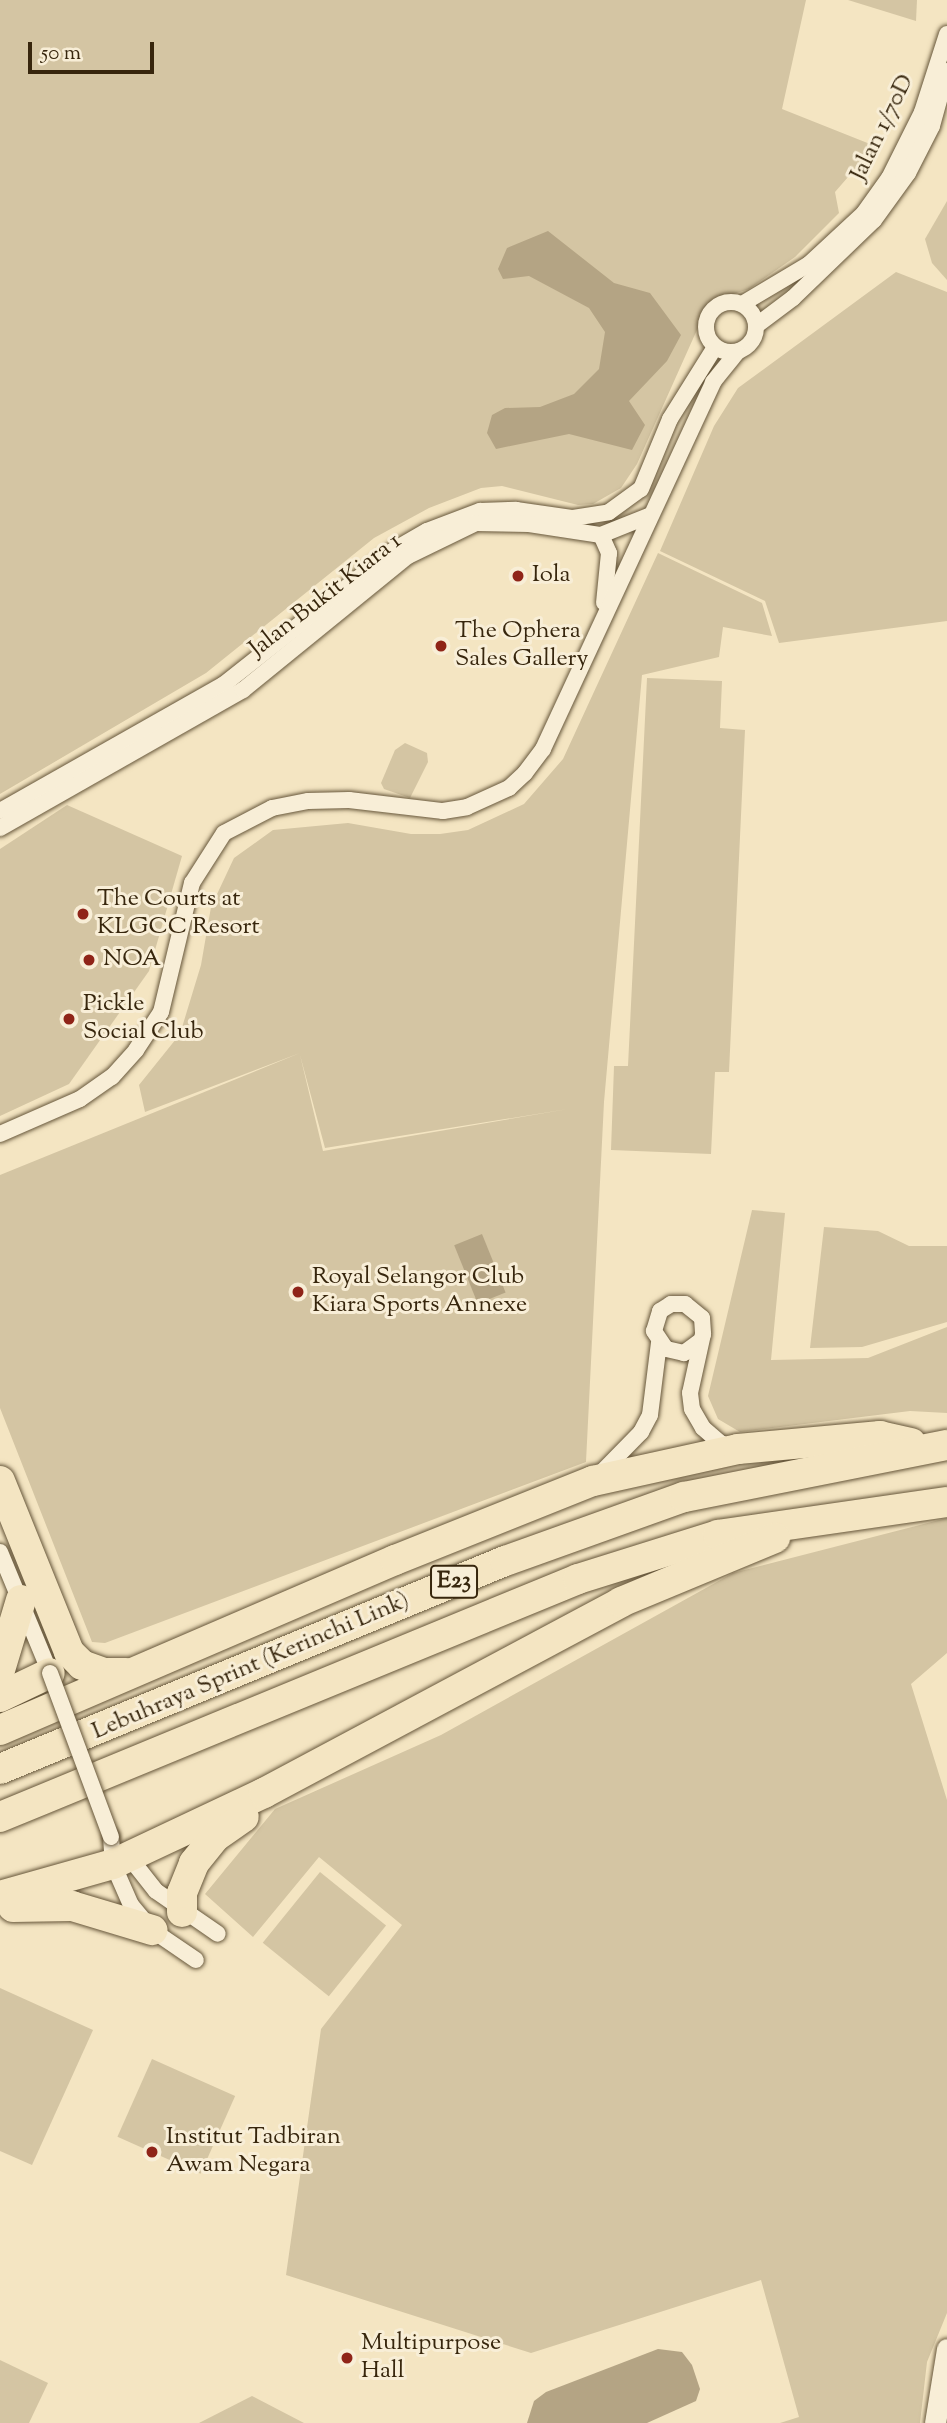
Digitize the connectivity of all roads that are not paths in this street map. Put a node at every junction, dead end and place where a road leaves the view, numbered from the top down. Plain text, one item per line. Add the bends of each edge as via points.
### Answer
1 (947, 34) edge
2 (947, 71) edge
3 (742, 304) junction
4 (757, 325) junction
5 (715, 346) junction
6 (737, 352) junction
7 (651, 514) junction
8 (601, 535) junction
9 (601, 622) junction
10 (0, 811) edge
11 (0, 828) edge
12 (0, 1134) edge
13 (699, 1342) junction
14 (659, 1343) junction
15 (936, 1446) edge
16 (738, 1449) junction
17 (0, 1481) edge
18 (593, 1481) junction
19 (947, 1502) edge
20 (831, 1518) junction
21 (0, 1552) edge
22 (21, 1600) junction
23 (0, 1671) edge
24 (130, 1672) junction
25 (51, 1673) junction
26 (0, 1697) edge
27 (0, 1730) edge
28 (0, 1769) edge
29 (264, 1793) junction
30 (0, 1817) edge
31 (117, 1851) junction
32 (0, 1896) edge
33 (0, 1909) edge
34 (182, 1912) junction
35 (152, 1930) junction
36 (218, 1934) dead end
37 (196, 1961) dead end
38 (947, 2349) edge
39 (935, 2423) edge

1 - 3 street, Jalan 1/70D via 922,112 864,213 809,264
2 - 4 street, Jalan 1/70D via 932,126 908,173 874,220 802,290
3 - 4 street
3 - 5 street via 723,303 711,312 706,326
4 - 6 street via 750,345
5 - 6 street
5 - 10 street, Jalan Bukit Kiara 1 via 670,419 641,489 609,512 573,518 516,510 480,511 427,531 394,550 223,685
6 - 7 street via 713,382
7 - 8 street
7 - 9 street
8 - 9 street via 610,568
8 - 11 street, Jalan Bukit Kiara 1 via 529,524 476,523 408,556 243,690
9 - 12 street via 542,749 509,788 443,811 349,800 308,801 242,821 211,848 192,883 162,1012 136,1051 112,1077 80,1099
13 - 14 street via 684,1353
13 - 14 street via 702,1318 692,1307 678,1303 665,1307 656,1317 654,1331
13 - 16 street via 690,1393 692,1409 703,1428 720,1443
14 - 18 street via 650,1415 641,1432
15 - 16 highway via 880,1436
15 - 28 highway, Lebuhraya Sprint (Kerinchi Link) / E23 via 659,1506 505,1561
16 - 18 highway
17 - 24 highway via 69,1652 82,1665 104,1672
18 - 24 highway
19 - 20 highway, Lebuhraya Sprint (Kerinchi Link) / E23
20 - 29 highway via 621,1602
20 - 30 highway, Lebuhraya Sprint (Kerinchi Link) / E23 via 718,1535 578,1579
21 - 22 street
22 - 23 highway
22 - 25 street
24 - 27 highway
25 - 26 highway
25 - 31 street, bridge
29 - 31 highway
29 - 34 highway via 254,1808 203,1850 182,1893
31 - 32 highway
31 - 34 street
31 - 35 street via 131,1905
33 - 35 highway via 72,1906
34 - 36 street
35 - 37 street
38 - 39 street

